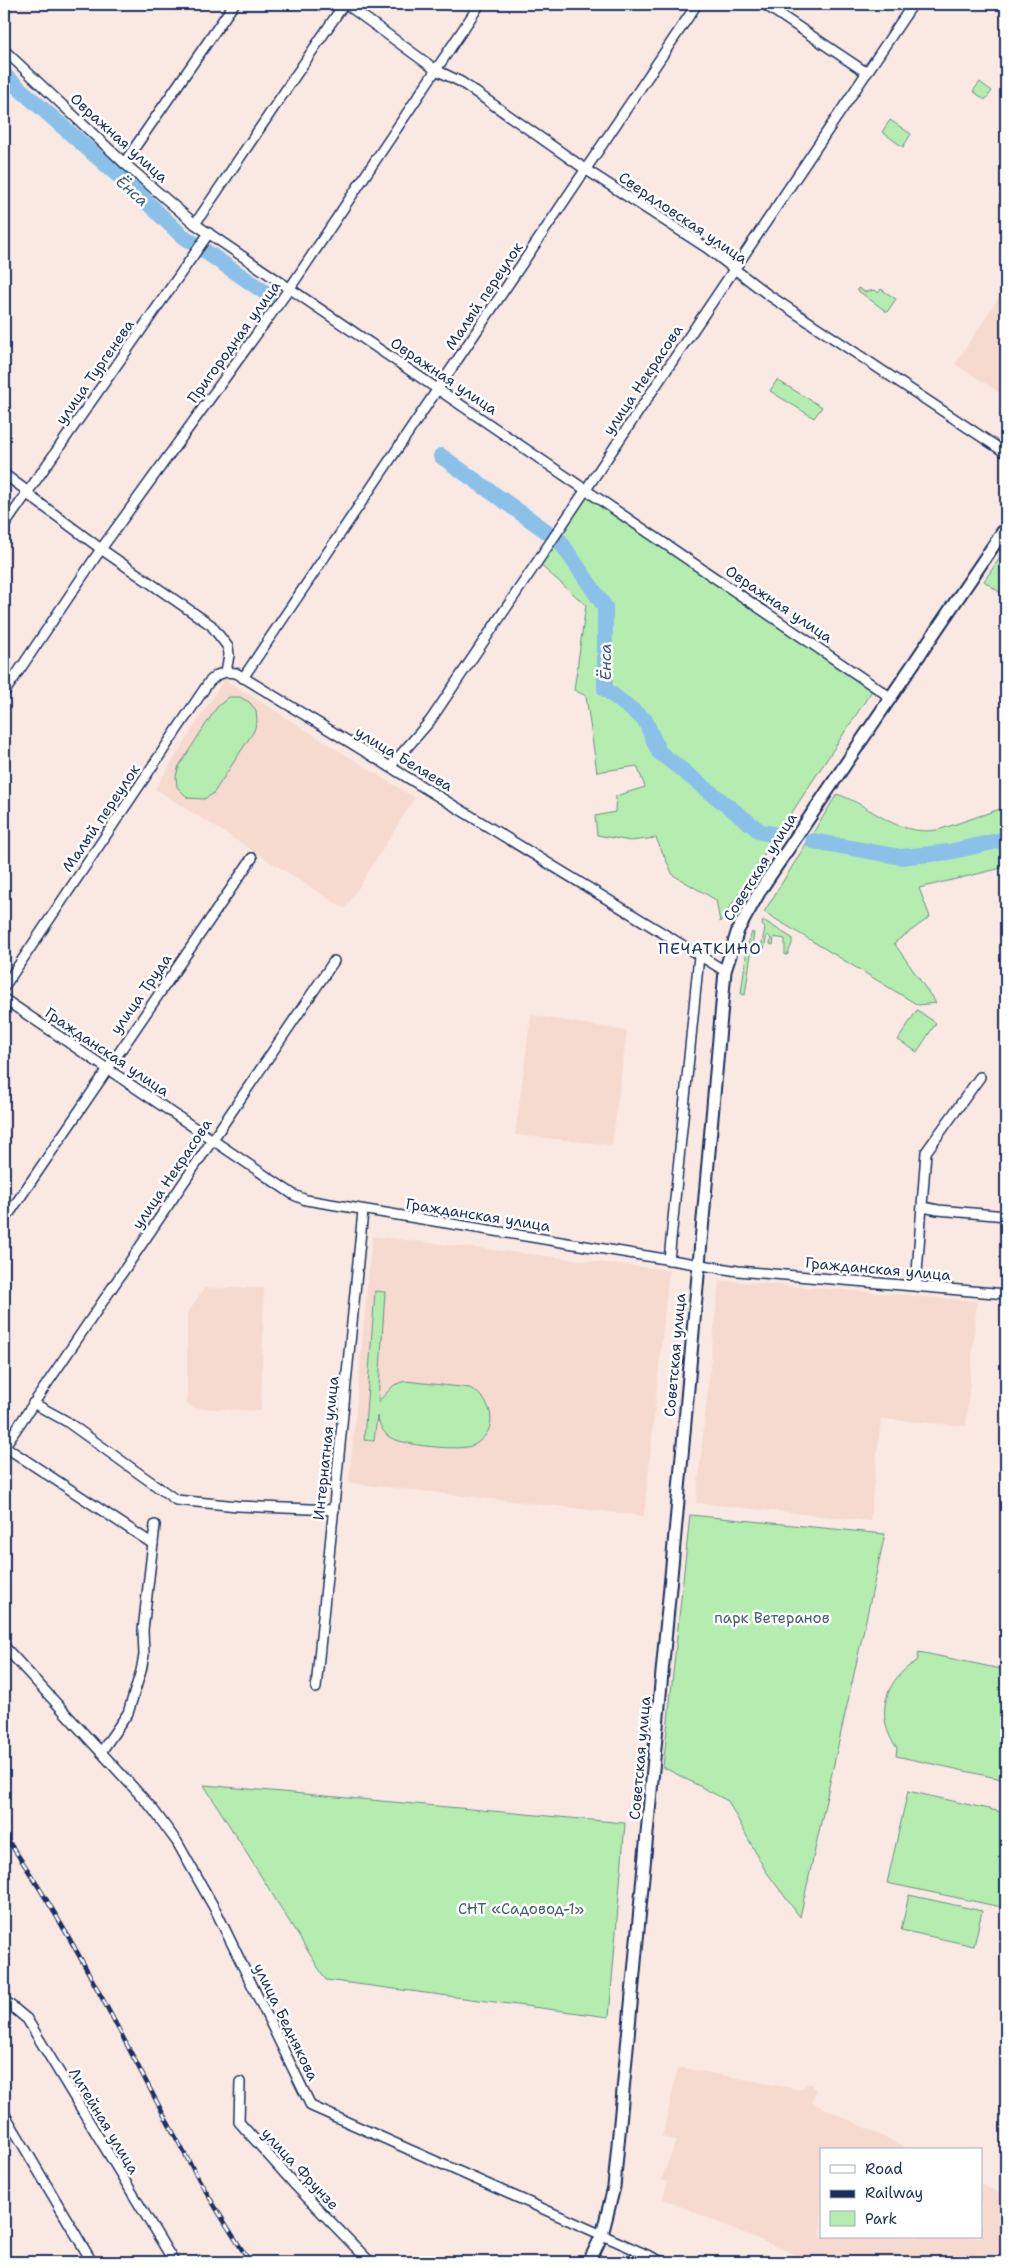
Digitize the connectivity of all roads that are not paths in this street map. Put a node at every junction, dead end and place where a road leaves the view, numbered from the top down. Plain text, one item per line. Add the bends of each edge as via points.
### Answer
1 (234, 4) edge
2 (345, 4) edge
3 (480, 4) edge
4 (697, 4) edge
5 (764, 4) edge
6 (914, 4) edge
7 (4, 50) edge
8 (436, 70) junction
9 (867, 73) junction
10 (124, 163) junction
11 (585, 169) junction
12 (195, 224) junction
13 (208, 233) junction
14 (734, 270) junction
15 (290, 288) junction
16 (438, 389) junction
17 (1006, 453) edge
18 (4, 474) edge
19 (586, 489) junction
20 (26, 493) junction
21 (4, 526) edge
22 (1006, 527) edge
23 (101, 549) junction
24 (226, 672) junction
25 (243, 678) junction
26 (4, 693) edge
27 (890, 697) junction
28 (390, 767) junction
29 (252, 858) dead end
30 (699, 956) junction
31 (334, 961) dead end
32 (724, 971) junction
33 (4, 987) edge
34 (4, 999) edge
35 (106, 1069) junction
36 (980, 1077) dead end
37 (212, 1140) junction
38 (923, 1207) junction
39 (362, 1211) junction
40 (1006, 1216) edge
41 (4, 1221) edge
42 (669, 1260) junction
43 (699, 1264) junction
44 (916, 1286) junction
45 (1006, 1294) edge
46 (33, 1403) junction
47 (4, 1446) edge
48 (334, 1510) junction
49 (155, 1525) dead end
50 (153, 1544) junction
51 (4, 1646) edge
52 (316, 1688) dead end
53 (101, 1752) junction
54 (4, 2000) edge
55 (240, 2082) dead end
56 (4, 2112) edge
57 (602, 2235) junction
58 (92, 2262) edge
59 (174, 2262) edge
60 (370, 2262) edge
61 (589, 2262) edge
62 (663, 2262) edge

1 - 10 street
2 - 8 street, Свердловская улица
2 - 12 street
3 - 8 street, Пригородная улица
4 - 11 street, Малый переулок
5 - 9 street
6 - 9 street, улица Некрасова
7 - 10 street, Овражная улица
8 - 11 street, Свердловская улица via 461,82
8 - 15 street, Пригородная улица
9 - 14 street, улица Некрасова
10 - 12 street, Овражная улица
11 - 14 street, Свердловская улица via 707,248
11 - 16 street, Малый переулок
12 - 13 street, Овражная улица
13 - 15 street, Овражная улица
13 - 20 street, улица Тургенева
14 - 17 street, Свердловская улица
14 - 19 street, улица Некрасова
15 - 16 street, Овражная улица
15 - 23 street, Пригородная улица
16 - 19 street, Овражная улица
16 - 25 street, Малый переулок
18 - 20 street
19 - 27 street, Овражная улица
19 - 28 street, улица Некрасова via 430,720
20 - 21 street, улица Тургенева
20 - 23 street
22 - 27 main road, Советская улица
23 - 24 street via 211,625 228,647 230,655
23 - 26 street, Пригородная улица
24 - 25 street, улица Беляева
24 - 33 street, Малый переулок via 209,682
25 - 28 street, улица Беляева
27 - 32 main road, Советская улица via 756,896 738,930
28 - 30 street, улица Беляева
29 - 35 street, улица Труда
30 - 32 street, улица Беляева
30 - 42 street
31 - 37 street, улица Некрасова
32 - 43 main road, Советская улица
34 - 35 street, Гражданская улица
35 - 37 street, Гражданская улица
35 - 41 street, улица Труда
36 - 38 street via 926,1152
37 - 39 street, Гражданская улица via 294,1195 318,1204
37 - 46 street, улица Некрасова
38 - 40 street
38 - 44 street
39 - 42 street, Гражданская улица
39 - 48 street, Интернатная улица
42 - 43 street, Гражданская улица
43 - 44 street, Гражданская улица via 738,1271
43 - 57 main road, Советская улица via 614,2187
44 - 45 street, Гражданская улица
46 - 47 street, улица Некрасова
46 - 48 street via 66,1421 176,1500
47 - 50 street, улица Некрасова
48 - 52 street, Интернатная улица
49 - 50 street
50 - 53 street via 141,1671 128,1713
51 - 53 street, улица Беднякова
53 - 57 street, улица Беднякова via 152,1808 177,1842 216,1911 311,2106
54 - 59 street, Литейная улица via 27,2019
55 - 60 street, улица Фрунзе via 239,2122
56 - 58 street
57 - 61 main road, Советская улица
57 - 62 street, улица Беднякова

